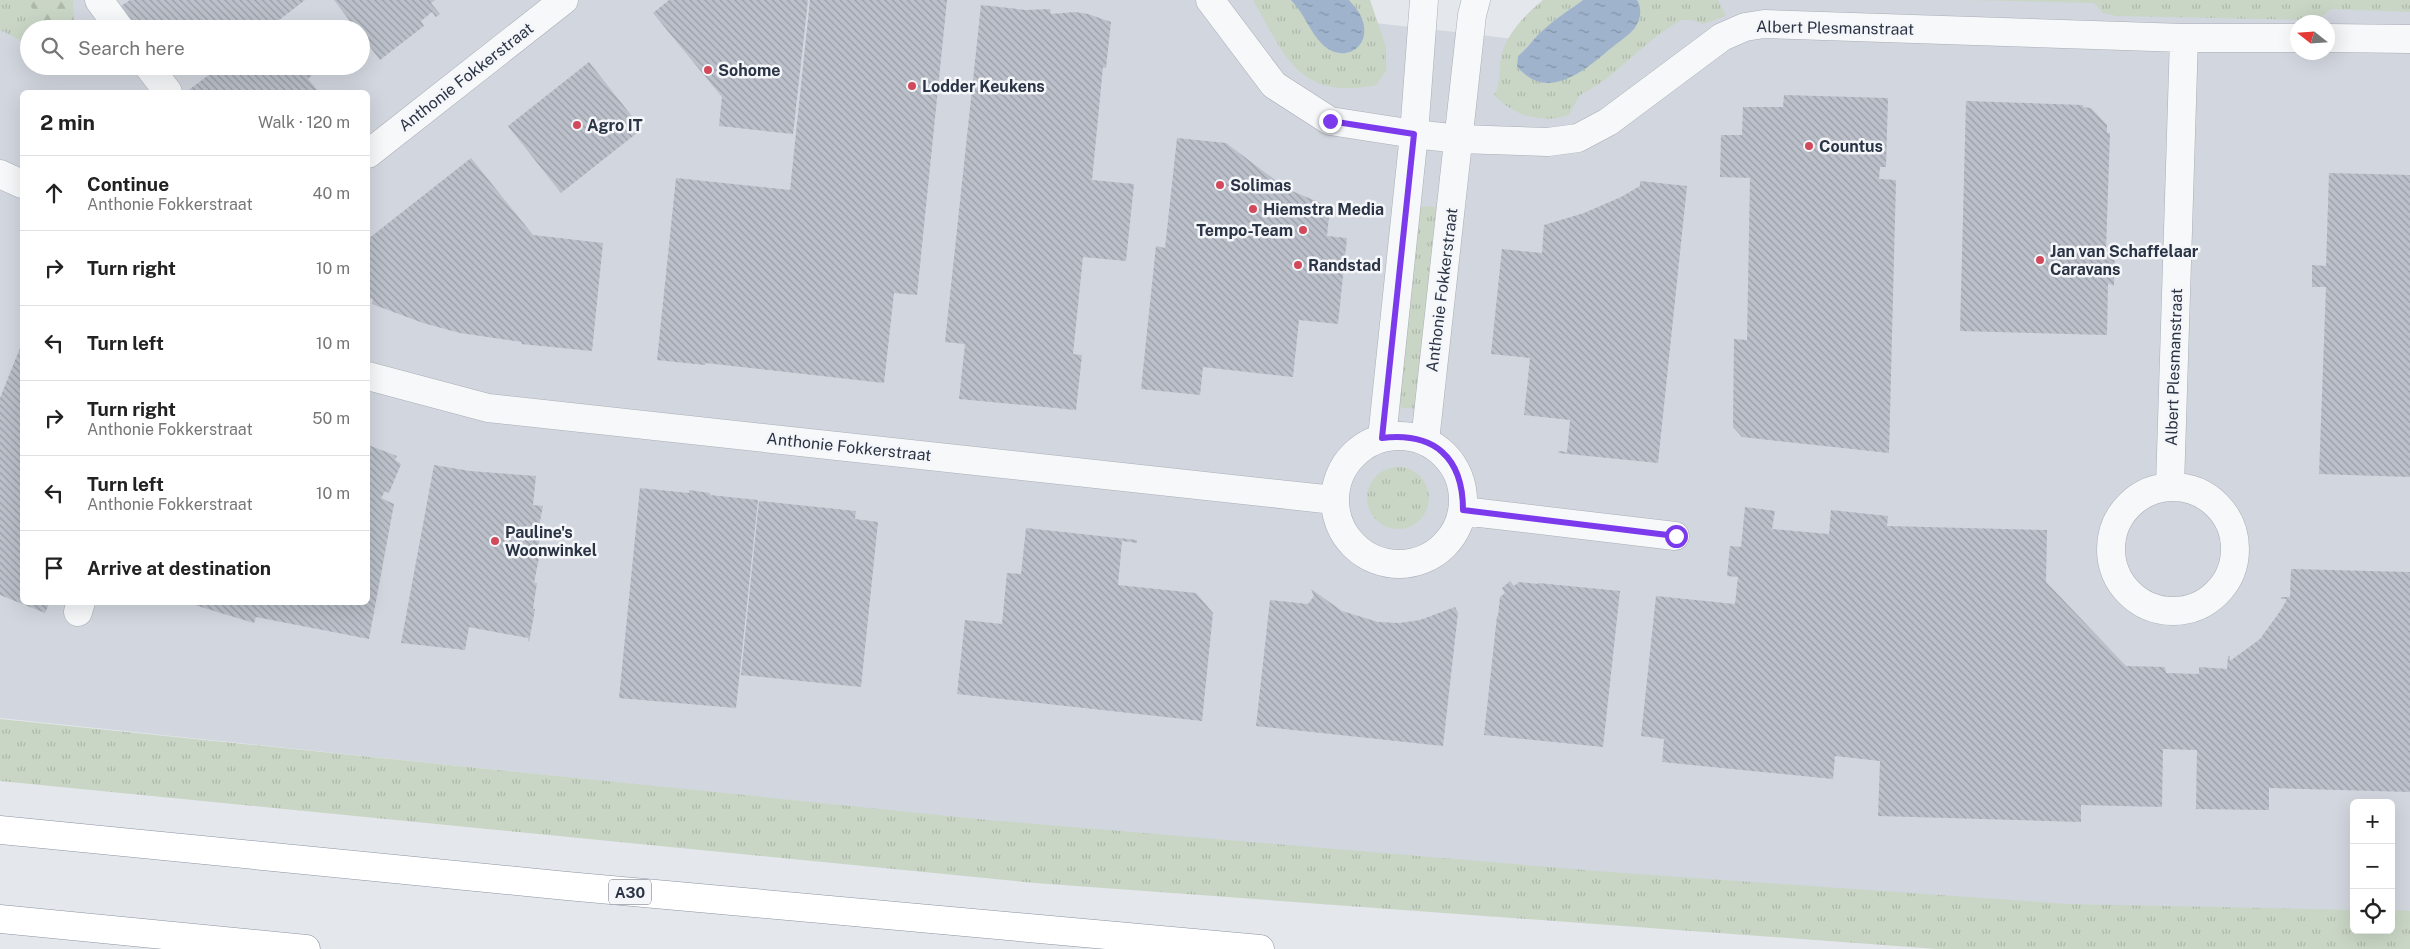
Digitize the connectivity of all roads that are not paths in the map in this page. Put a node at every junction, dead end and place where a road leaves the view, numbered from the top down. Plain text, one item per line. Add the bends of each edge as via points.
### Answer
1 (99, 0) edge
2 (564, 0) edge
3 (1210, 0) edge
4 (1424, 0) edge
5 (1476, 0) edge
6 (113, 20) edge
7 (2184, 38) junction
8 (2290, 38) edge
9 (2335, 38) edge
10 (2410, 39) edge
11 (155, 75) edge
12 (166, 90) edge
13 (1414, 134) junction
14 (1459, 139) junction
15 (370, 152) edge
16 (0, 174) edge
17 (20, 183) edge
18 (370, 377) edge
19 (1382, 438) junction
20 (1424, 441) junction
21 (2170, 486) junction
22 (1334, 500) junction
23 (1463, 510) junction
24 (1676, 536) dead end
25 (0, 830) edge
26 (0, 919) edge
27 (306, 949) edge
28 (1260, 949) edge

1 - 6 street
2 - 15 street, Anthonie Fokkerstraat
3 - 13 street via 1274,85 1330,121
4 - 13 street
5 - 14 street, Anthonie Fokkerstraat
7 - 8 street, Albert Plesmanstraat
7 - 14 street, Albert Plesmanstraat via 1764,24 1745,27 1722,38 1608,122 1578,138 1548,142
7 - 21 street, Albert Plesmanstraat
9 - 10 street
11 - 12 street
13 - 14 street
13 - 19 street
14 - 20 street, Anthonie Fokkerstraat
16 - 17 street
18 - 22 street, Anthonie Fokkerstraat via 488,408
19 - 20 street via 1404,436
19 - 22 street via 1363,447 1347,461 1338,479
20 - 23 street via 1442,452 1456,469 1463,489
21 - 21 street via 2151,490 2120,514 2112,533 2110,553 2114,572 2124,589 2139,602 2157,610 2177,612 2198,607 2216,595 2229,577 2235,549 2234,535 2225,515 2211,499 2192,489
22 - 23 street via 1338,521 1348,540 1363,555 1383,563 1404,565 1425,560 1443,548 1456,531
23 - 24 street
25 - 28 highway, A30 via 576,887
26 - 27 highway

